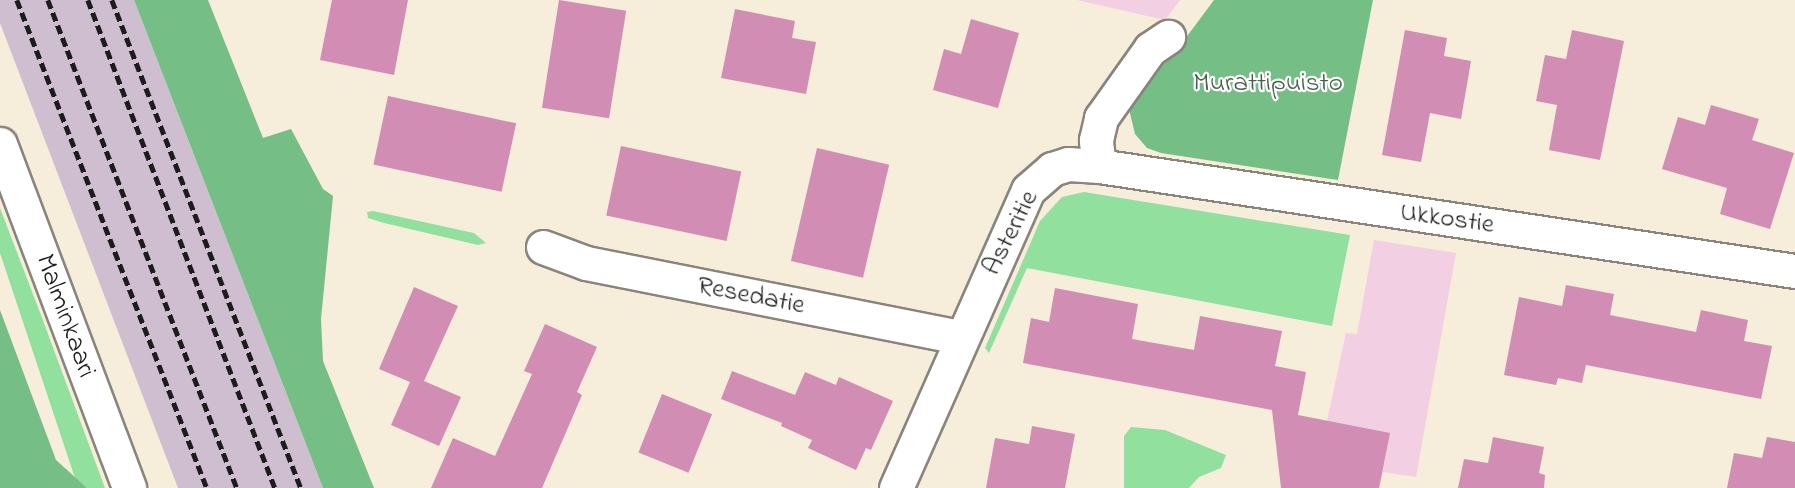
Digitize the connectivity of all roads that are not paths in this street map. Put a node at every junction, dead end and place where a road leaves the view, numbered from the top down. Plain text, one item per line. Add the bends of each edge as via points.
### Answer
1 (1168, 37) dead end
2 (0, 144) edge
3 (1099, 166) junction
4 (543, 247) dead end
5 (1795, 271) edge
6 (961, 337) junction
7 (129, 488) edge
8 (896, 488) edge

1 - 3 street via 1150,49 1101,118 1096,140
2 - 7 street, Malminkaari
3 - 5 street, Ukkostie
3 - 6 street, Asteritie via 1068,164 1052,169 1028,190
4 - 6 street, Resedatie via 586,263
6 - 8 street, Asteritie via 954,361

